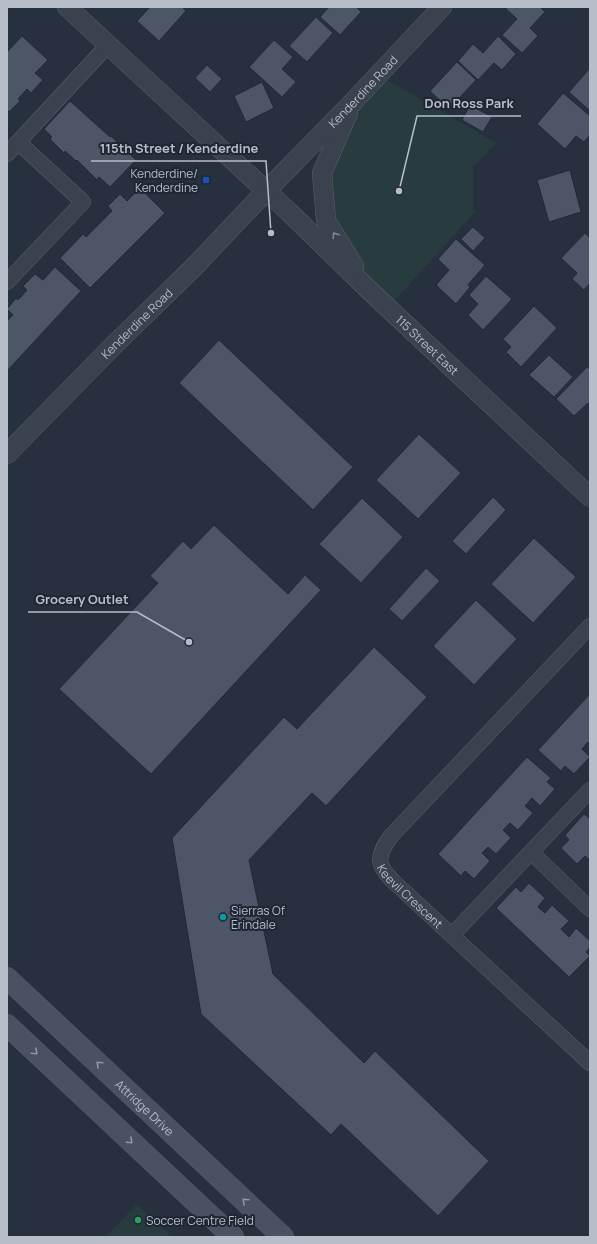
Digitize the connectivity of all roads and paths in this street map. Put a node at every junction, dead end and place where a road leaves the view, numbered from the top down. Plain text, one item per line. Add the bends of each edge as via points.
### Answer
1 (442, 7) edge
2 (71, 8) edge
3 (108, 45) junction
4 (352, 103) junction
5 (18, 142) junction
6 (7, 154) edge
7 (266, 191) junction
8 (7, 282) edge
9 (370, 292) junction
10 (7, 454) edge
11 (590, 497) edge
12 (590, 626) edge
13 (590, 790) edge
14 (531, 852) junction
15 (590, 909) edge
16 (452, 935) junction
17 (7, 978) edge
18 (7, 1025) edge
19 (590, 1063) edge
20 (233, 1237) edge
21 (283, 1237) edge

1 - 4 street, Kenderdine Road
2 - 3 street
3 - 5 street
3 - 7 street
4 - 7 street, Kenderdine Road
9 -> 4 street via 326,221 322,173
5 - 6 street
5 - 8 street via 83,202
7 - 9 street, 115 Street East
7 - 10 street, Kenderdine Road via 194,267
9 - 11 street, 115 Street East
12 - 16 street, Keevil Crescent via 382,848 380,862 384,872
13 - 14 street
14 - 15 street
14 - 16 street
16 - 19 street, Keevil Crescent
21 -> 17 main road, Attridge Drive
18 -> 20 main road

